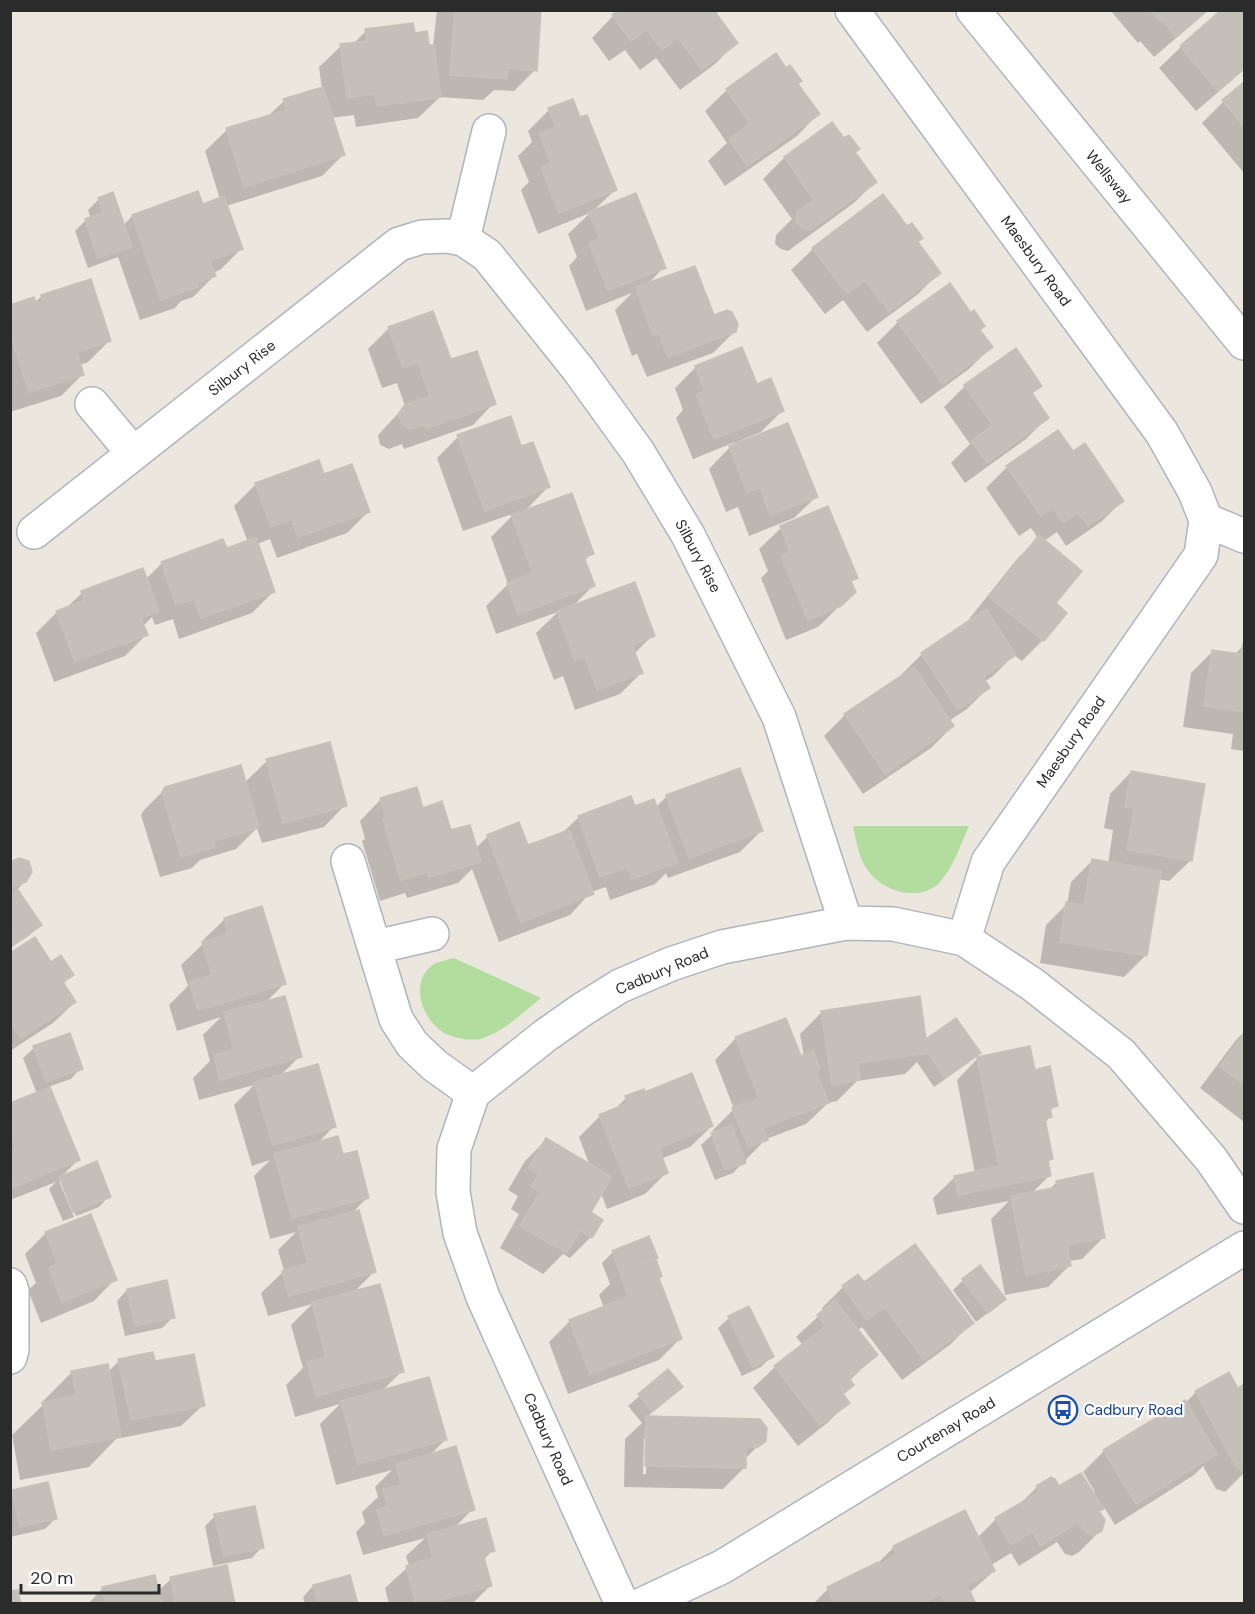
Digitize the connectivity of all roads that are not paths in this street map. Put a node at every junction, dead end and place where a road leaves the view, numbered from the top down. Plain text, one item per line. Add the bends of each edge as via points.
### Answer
1 (852, 10) edge
2 (973, 10) edge
3 (489, 131) dead end
4 (463, 239) junction
5 (1245, 343) edge
6 (92, 404) dead end
7 (133, 453) junction
8 (1206, 520) junction
9 (34, 532) dead end
10 (1245, 536) edge
11 (348, 861) dead end
12 (846, 923) junction
13 (432, 934) dead end
14 (964, 939) junction
15 (375, 947) junction
16 (473, 1093) junction
17 (1245, 1207) edge
18 (1245, 1248) edge
19 (10, 1286) edge
20 (10, 1357) edge
21 (622, 1604) edge
22 (643, 1604) edge

1 - 8 street, Maesbury Road via 1162,433
2 - 5 street, Wellsway
3 - 4 street
4 - 7 street, Silbury Rise via 422,237 399,244
4 - 12 street, Silbury Rise via 487,255 578,369 638,452 688,536 779,717
6 - 7 street
7 - 9 street, Silbury Rise
8 - 10 street
8 - 14 street, Maesbury Road via 1201,555 988,862
11 - 15 street
12 - 14 street, Cadbury Road via 893,924
12 - 16 street, Cadbury Road via 722,947 620,986 546,1035
13 - 15 street
14 - 17 street, Cadbury Road via 1032,984 1121,1054 1211,1159
15 - 16 street via 396,1019 412,1044
16 - 21 street, Cadbury Road via 454,1149 453,1192 460,1233 483,1297
18 - 22 street, Courtenay Road via 722,1567
19 - 20 street

